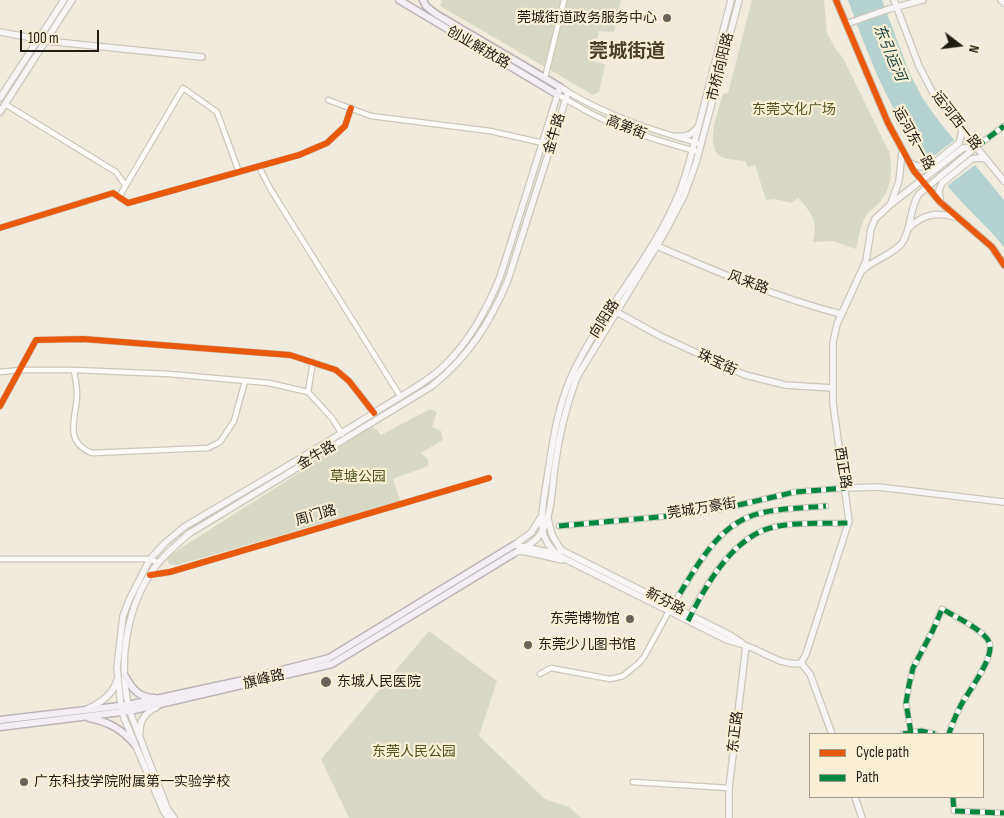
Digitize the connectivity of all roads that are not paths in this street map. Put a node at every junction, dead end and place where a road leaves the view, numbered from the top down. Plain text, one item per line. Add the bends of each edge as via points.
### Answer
1 (64, 0) edge
2 (72, 0) edge
3 (399, 0) edge
4 (423, 0) edge
5 (564, 0) edge
6 (836, 0) edge
7 (894, 0) edge
8 (924, 0) edge
9 (1001, 0) edge
10 (735, 1) edge
11 (1004, 3) edge
12 (896, 6) junction
13 (846, 24) junction
14 (0, 32) edge
15 (38, 39) junction
16 (46, 40) junction
17 (202, 57) dead end
18 (545, 78) junction
19 (559, 91) junction
20 (568, 92) junction
21 (0, 98) edge
22 (566, 99) junction
23 (328, 100) dead end
24 (5, 104) junction
25 (351, 108) junction
26 (0, 112) edge
27 (698, 126) junction
28 (1004, 126) edge
29 (962, 131) junction
30 (697, 133) joint
31 (704, 135) joint
32 (675, 136) junction
33 (698, 143) junction
34 (542, 144) junction
35 (961, 145) junction
36 (976, 147) junction
37 (692, 150) junction
38 (902, 150) junction
39 (699, 152) junction
40 (970, 157) junction
41 (986, 159) junction
42 (910, 162) junction
43 (259, 167) junction
44 (931, 169) junction
45 (239, 172) junction
46 (922, 180) junction
47 (940, 181) junction
48 (1004, 181) edge
49 (125, 186) junction
50 (928, 187) junction
51 (119, 196) junction
52 (940, 202) junction
53 (891, 204) junction
54 (957, 217) junction
55 (0, 228) edge
56 (908, 230) junction
57 (657, 246) junction
58 (1004, 265) edge
59 (862, 272) junction
60 (614, 311) junction
61 (841, 314) junction
62 (313, 362) junction
63 (20, 370) junction
64 (74, 370) junction
65 (0, 372) edge
66 (245, 381) junction
67 (832, 388) junction
68 (308, 392) junction
69 (400, 396) junction
70 (0, 406) edge
71 (374, 413) junction
72 (342, 434) junction
73 (489, 478) dead end
74 (846, 488) junction
75 (1004, 502) edge
76 (826, 506) dead end
77 (545, 515) junction
78 (849, 523) junction
79 (558, 526) dead end
80 (542, 532) junction
81 (510, 547) junction
82 (526, 547) junction
83 (513, 554) junction
84 (557, 554) junction
85 (500, 557) junction
86 (0, 559) edge
87 (150, 559) junction
88 (159, 563) junction
89 (572, 563) junction
90 (582, 564) junction
91 (150, 575) junction
92 (671, 609) junction
93 (689, 618) junction
94 (746, 646) junction
95 (801, 663) junction
96 (540, 674) dead end
97 (122, 676) junction
98 (163, 701) junction
99 (129, 708) junction
100 (121, 709) junction
101 (82, 714) junction
102 (0, 720) edge
103 (0, 727) edge
104 (832, 733) edge
105 (911, 733) edge
106 (928, 733) edge
107 (949, 733) edge
108 (138, 744) junction
109 (633, 782) dead end
110 (729, 788) junction
111 (854, 798) edge
112 (953, 798) edge
113 (1004, 813) edge
114 (168, 818) edge
115 (174, 818) edge
116 (729, 818) edge
117 (862, 818) edge

1 - 15 main road
2 - 16 main road
3 - 19 main road, 创业解放路
4 - 18 main road, 创业解放路 via 436,14
5 - 18 street
6 - 13 main road, 运河东一路
7 - 12 main road, 运河西一路
8 - 12 main road
9 - 11 main road
10 - 27 main road, 市桥向阳路
10 - 31 main road, 市桥向阳路
12 - 13 main road
12 - 29 main road, 运河西一路 via 927,82
13 - 38 main road, 运河东一路
14 - 15 main road
15 - 21 main road
16 - 17 main road
16 - 24 main road
18 - 19 main road, 创业解放路
19 - 20 main road, 高第街
19 - 22 street, 高第街
19 - 34 main road
20 - 22 main road, 金牛路
20 - 32 street, 高第街 via 604,111
22 - 37 street, 高第街 via 627,129
22 - 88 main road, 金牛路 via 508,280 485,328 466,354 432,386 190,533
23 - 25 street
24 - 26 main road
24 - 49 street via 116,172
25 - 34 street via 371,116 490,131
25 - 43 street via 345,126 328,143
27 - 30 main road, 市桥向阳路
27 - 32 main road via 692,134
28 - 36 street
29 - 35 main road
29 - 36 main road, 运河西一路
30 - 33 main road, 向阳路
31 - 33 main road, 向阳路
32 - 33 street, 高第街
33 - 37 main road, 向阳路
33 - 39 main road, 向阳路
34 - 69 main road via 488,307 445,366
35 - 36 main road
35 - 44 main road, 西正路
36 - 40 main road, 西正路
36 - 41 main road, 运河西一路
37 - 39 street, 高第街
37 - 60 main road, 向阳路 via 679,194
38 - 42 main road, 运河东一路
38 - 53 main road via 900,174
39 - 57 main road, 向阳路 via 684,196
40 - 41 main road
40 - 47 main road, 西正路
41 - 48 main road, 运河西一路
42 - 44 main road
42 - 46 main road, 运河东一路
43 - 45 street
43 - 69 street
44 - 46 main road, 西正路
45 - 49 street via 217,112 183,88
45 - 51 street via 128,203
46 - 50 main road, 运河东一路
46 - 53 main road, 西正路
47 - 50 main road, 西正路
47 - 52 main road
49 - 51 street
50 - 52 main road, 运河东一路
50 - 56 main road, 西正路 via 917,198
51 - 55 street via 113,193
52 - 54 main road, 运河东一路
53 - 59 main road, 西正路 via 873,223
54 - 56 main road via 930,215 918,220
54 - 58 main road, 运河东一路 via 992,247
56 - 59 main road, 西正路 via 900,245
57 - 60 main road, 向阳路
57 - 61 main road, 风来路 via 734,279
59 - 61 main road, 西正路
60 - 67 main road, 珠宝街 via 745,376 785,385
60 - 77 main road, 向阳路 via 572,375 562,401 556,424
61 - 67 main road, 西正路 via 834,335
62 - 63 street via 290,355 83,339 36,340
62 - 68 street
62 - 71 street via 336,370
63 - 64 street
63 - 65 street
63 - 70 street
64 - 66 street
64 - 66 street via 77,394 73,433 80,446 92,453 208,448 220,442 234,421
66 - 68 street
67 - 74 main road, 西正路
68 - 72 street
69 - 71 main road
71 - 72 main road
72 - 87 main road via 184,527
73 - 91 street, 周门路 via 170,572
74 - 75 main road via 878,487
74 - 78 main road, 西正路
74 - 79 street, 莞城万豪街 via 796,492 670,516
76 - 92 street via 760,513 736,524 722,534 707,552
77 - 80 main road
77 - 81 main road via 531,533
77 - 90 main road via 557,546
78 - 93 street via 794,524 754,536 729,556
78 - 95 main road, 西正路
80 - 82 main road
80 - 84 main road via 549,547
81 - 82 main road
81 - 85 main road
82 - 83 main road
82 - 84 main road
83 - 85 main road
83 - 89 main road via 526,552
84 - 89 main road
84 - 90 main road
85 - 98 main road, 旗峰路 via 332,664
86 - 87 street
87 - 88 street
87 - 97 main road via 123,616 117,667
88 - 91 main road, 金牛路
89 - 90 main road
90 - 92 main road, 新芬路
91 - 97 main road, 金牛路 via 131,618
92 - 93 main road, 新芬路
92 - 96 street via 644,657 623,676 610,680 551,668
93 - 94 main road, 新芬路 via 727,640
94 - 95 main road, 新芬路 via 785,662
94 - 110 main road, 东正路
95 - 104 main road via 810,674
97 - 98 main road via 137,693
97 - 99 main road, 金牛路
97 - 100 main road
97 - 101 main road via 104,699
98 - 99 main road, 旗峰路
98 - 108 main road via 142,720
99 - 100 main road, 旗峰路
99 - 108 main road, 金牛路
100 - 101 main road, 旗峰路
100 - 108 main road
101 - 102 main road, 旗峰路
101 - 103 main road, 旗峰路
101 - 108 main road via 120,729
105 - 106 street
105 - 107 street via 906,703 913,668 942,609 984,635 990,647 985,665
108 - 114 main road
108 - 115 main road, 金牛路
109 - 110 street
110 - 116 main road, 东正路
111 - 117 main road
112 - 113 street via 954,812

